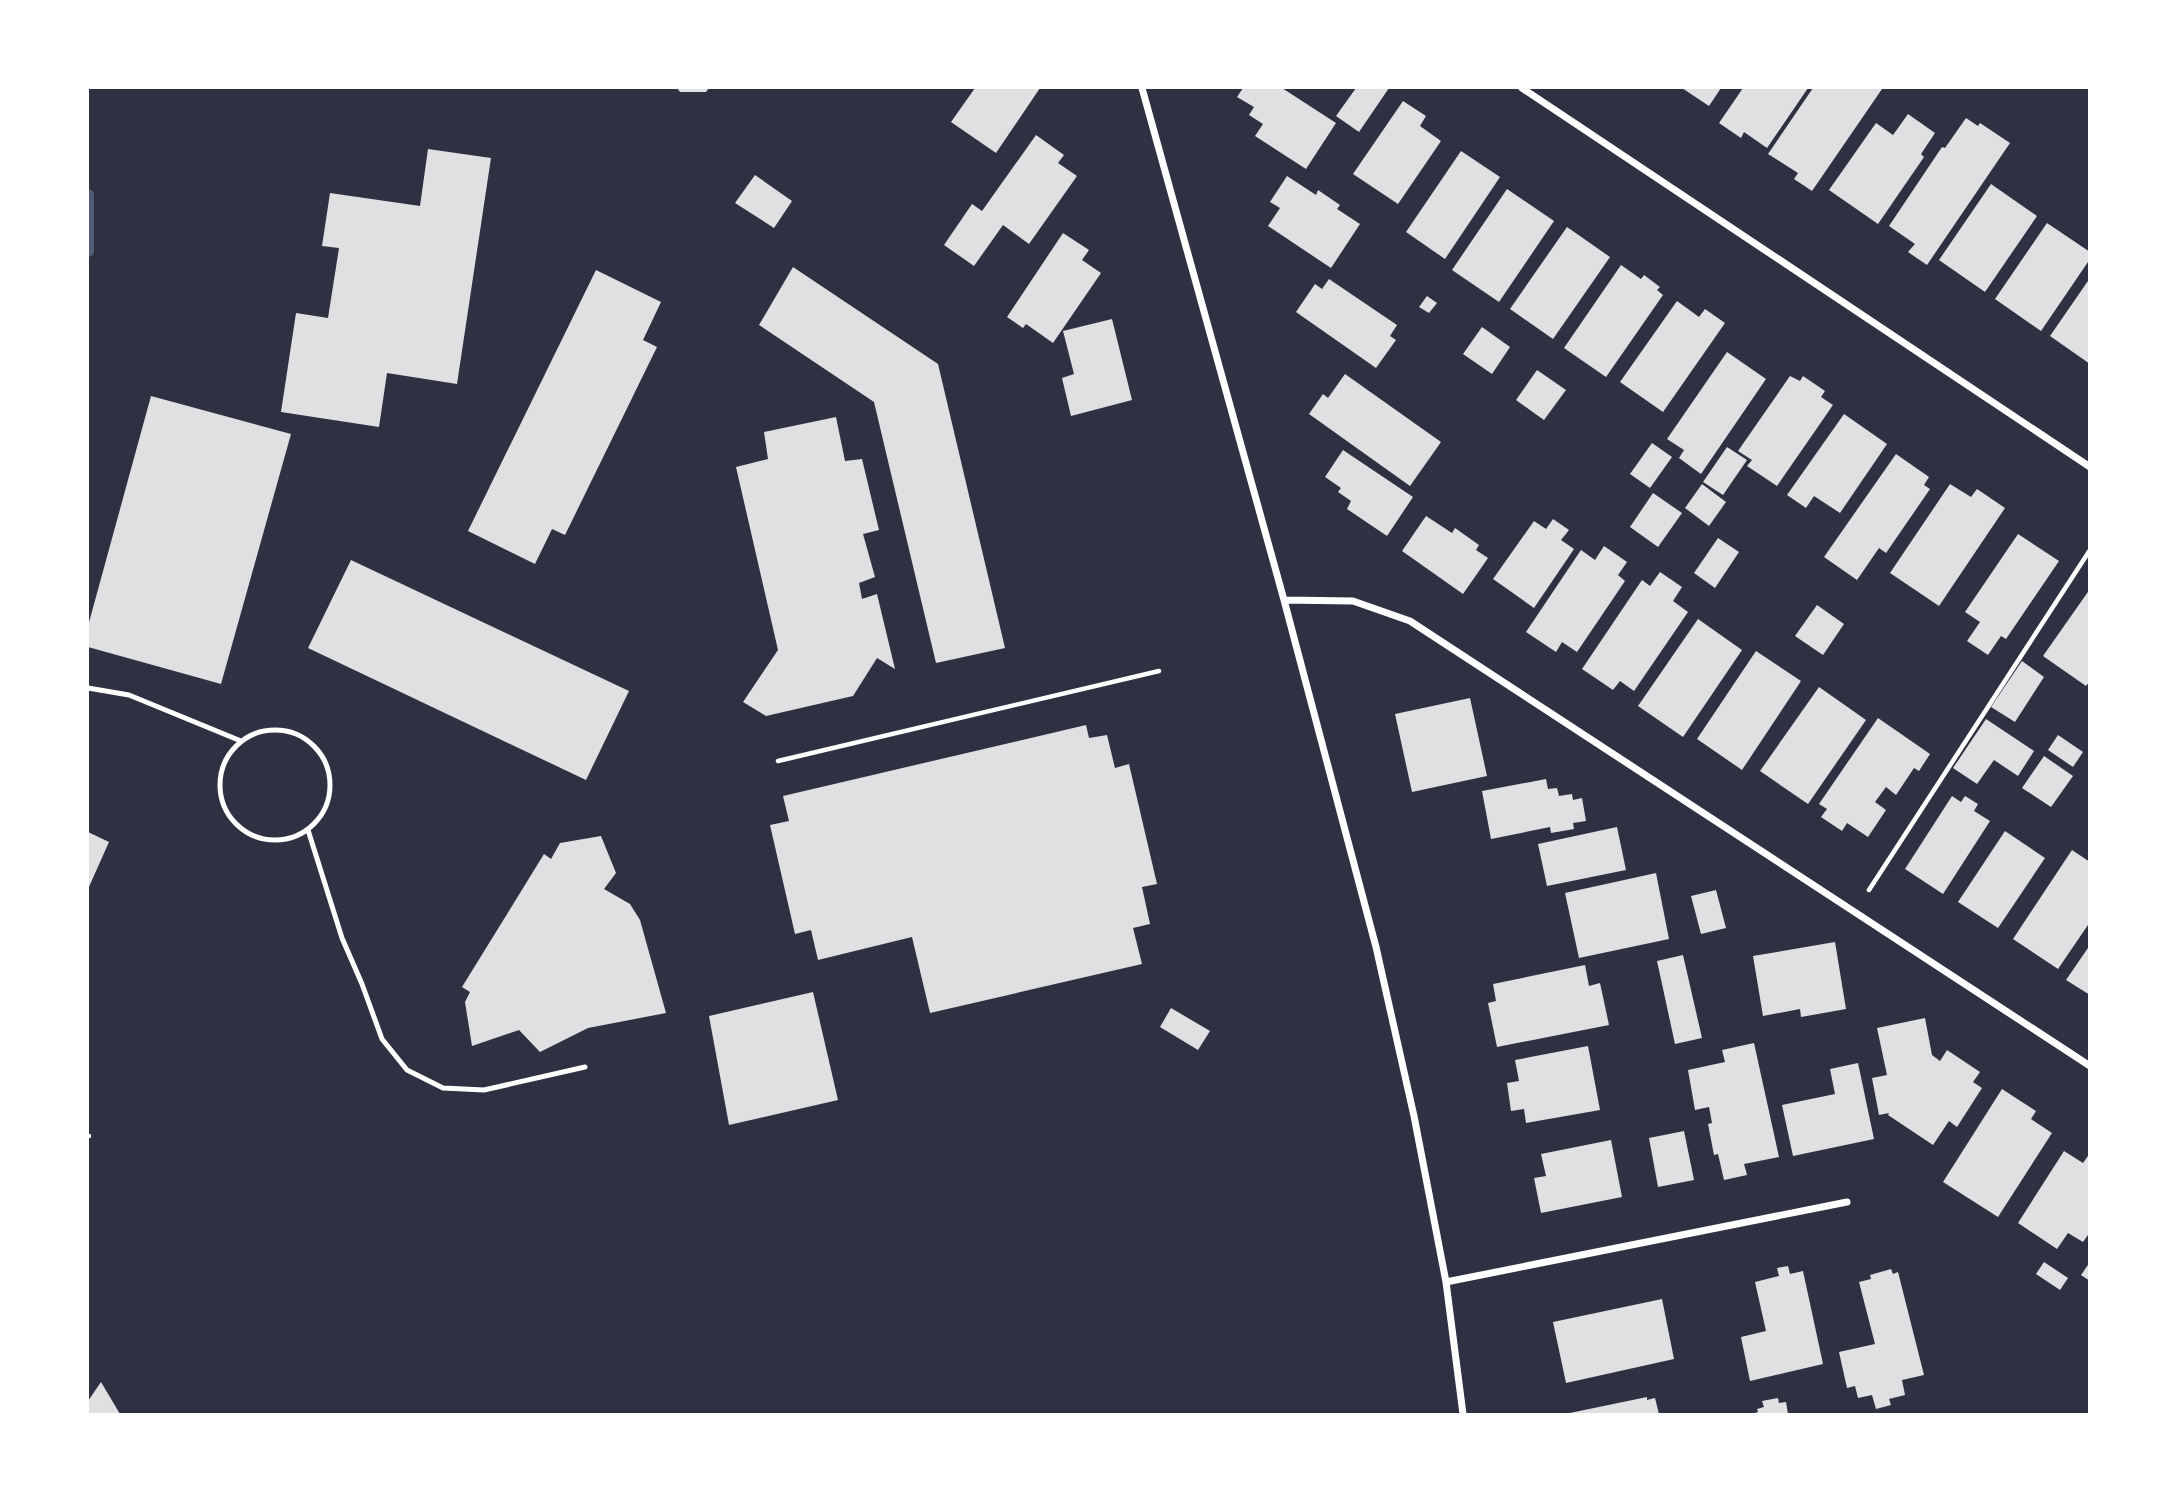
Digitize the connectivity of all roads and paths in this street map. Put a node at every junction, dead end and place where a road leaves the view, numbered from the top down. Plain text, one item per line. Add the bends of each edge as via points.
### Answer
1 (1142, 88) edge
2 (1522, 88) edge
3 (2090, 467) edge
4 (2090, 550) edge
5 (1284, 600) junction
6 (1159, 671) dead end
7 (88, 688) edge
8 (241, 741) junction
9 (778, 761) dead end
10 (308, 830) junction
11 (1855, 912) junction
12 (2090, 1066) edge
13 (585, 1067) dead end
14 (1847, 1202) dead end
15 (1446, 1282) junction
16 (1463, 1415) edge

1 - 5 street
2 - 3 street
4 - 11 path
5 - 11 street via 1353,601 1410,621
5 - 15 street via 1376,947
6 - 9 path
7 - 8 lane via 129,695
8 - 10 lane via 228,755 221,773 225,811 253,836 272,840
8 - 10 lane via 257,732 291,731 319,751 328,767 328,802
10 - 13 lane via 342,938 382,1039 407,1070 443,1088 484,1090
11 - 12 street
14 - 15 street
15 - 16 street

